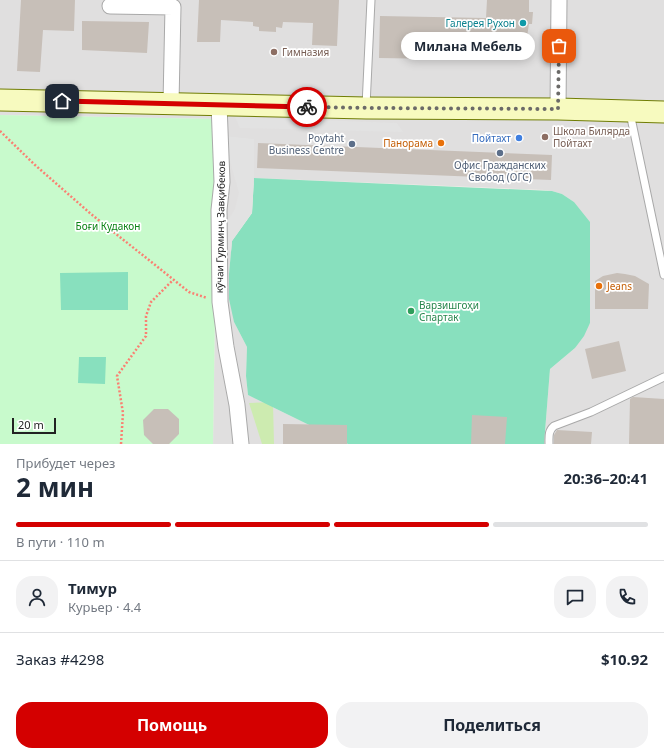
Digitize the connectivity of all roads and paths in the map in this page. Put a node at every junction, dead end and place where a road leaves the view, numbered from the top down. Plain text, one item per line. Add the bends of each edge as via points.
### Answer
1 (370, 0) edge
2 (559, 0) edge
3 (110, 6) dead end
4 (0, 100) edge
5 (171, 103) junction
6 (219, 104) junction
7 (366, 108) junction
8 (558, 109) junction
9 (630, 111) junction
10 (664, 112) edge
11 (0, 131) edge
12 (664, 275) edge
13 (173, 280) junction
14 (220, 302) junction
15 (664, 377) edge
16 (121, 444) edge
17 (241, 444) edge
18 (549, 444) edge

1 - 7 lane
2 - 8 street
3 - 5 street via 173,7
4 - 5 main road
5 - 6 main road
6 - 7 main road
6 - 14 street, кӯчаи Гурминҷ Завқибеков via 222,182 219,210
7 - 8 main road
8 - 9 main road
9 - 10 main road
9 - 12 lane
11 - 13 path via 91,214
13 - 14 path via 188,292
13 - 16 path via 151,302 146,316 146,336 117,376 123,413
14 - 17 street, кӯчаи Гурминҷ Завқибеков
15 - 18 lane via 591,412 554,426 549,432

